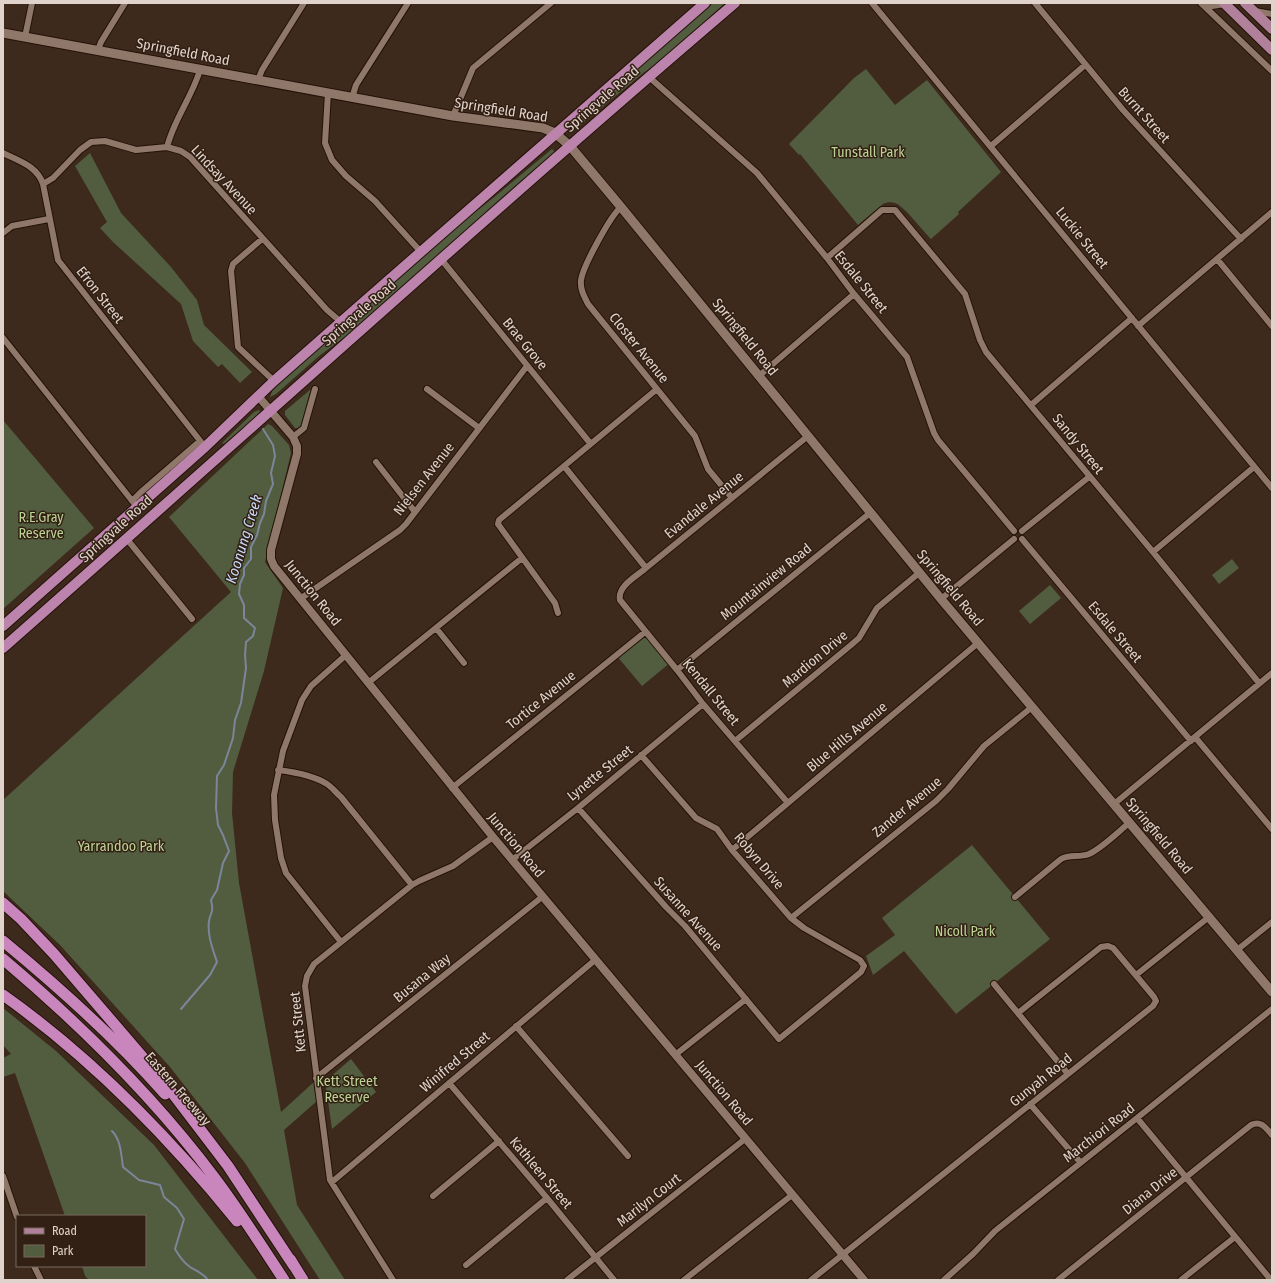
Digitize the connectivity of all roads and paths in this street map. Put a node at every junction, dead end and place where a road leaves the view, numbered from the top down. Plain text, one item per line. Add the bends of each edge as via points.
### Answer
1 (32, 3) edge
2 (125, 3) edge
3 (304, 3) edge
4 (408, 3) edge
5 (551, 3) edge
6 (705, 3) edge
7 (735, 3) edge
8 (872, 3) edge
9 (1034, 3) edge
10 (1245, 3) edge
11 (1202, 4) edge
12 (1225, 4) edge
13 (1254, 11) junction
14 (1272, 14) edge
15 (1272, 29) edge
16 (3, 33) edge
17 (25, 37) junction
18 (98, 50) junction
19 (1272, 50) edge
20 (1085, 65) junction
21 (200, 70) junction
22 (1271, 70) edge
23 (649, 77) junction
24 (258, 80) junction
25 (328, 93) junction
26 (352, 98) junction
27 (453, 116) junction
28 (555, 133) junction
29 (167, 146) junction
30 (570, 146) junction
31 (991, 146) junction
32 (3, 153) edge
33 (43, 184) junction
34 (621, 207) junction
35 (1272, 212) edge
36 (49, 219) junction
37 (3, 232) edge
38 (262, 238) junction
39 (1241, 239) junction
40 (421, 252) junction
41 (827, 258) junction
42 (1217, 259) junction
43 (441, 260) junction
44 (854, 294) junction
45 (1132, 318) junction
46 (341, 322) junction
47 (1138, 326) junction
48 (1272, 326) edge
49 (3, 338) edge
50 (527, 366) junction
51 (759, 376) junction
52 (274, 381) junction
53 (315, 389) dead end
54 (427, 389) dead end
55 (657, 389) junction
56 (258, 396) junction
57 (1031, 405) junction
58 (270, 410) junction
59 (479, 428) junction
60 (808, 436) junction
61 (293, 437) junction
62 (590, 443) junction
63 (203, 444) junction
64 (376, 462) dead end
65 (564, 466) junction
66 (1254, 467) junction
67 (1089, 477) junction
68 (1272, 488) edge
69 (732, 498) junction
70 (135, 504) junction
71 (415, 512) junction
72 (870, 513) junction
73 (1014, 531) junction
74 (1022, 531) junction
75 (126, 538) junction
76 (1014, 539) junction
77 (1022, 539) junction
78 (1153, 552) junction
79 (522, 558) junction
80 (646, 568) junction
81 (919, 573) junction
82 (619, 595) joint
83 (300, 599) junction
84 (941, 599) junction
85 (558, 613) dead end
86 (192, 619) dead end
87 (3, 626) edge
88 (436, 628) junction
89 (645, 632) junction
90 (978, 642) junction
91 (3, 648) edge
92 (346, 655) junction
93 (464, 663) dead end
94 (677, 670) junction
95 (1272, 673) edge
96 (368, 683) junction
97 (1259, 683) junction
98 (703, 704) junction
99 (1032, 707) junction
100 (1193, 739) junction
101 (735, 741) junction
102 (641, 755) junction
103 (278, 770) junction
104 (452, 788) junction
105 (788, 803) junction
106 (1114, 804) junction
107 (578, 808) junction
108 (1129, 823) junction
109 (1272, 829) edge
110 (493, 838) junction
111 (732, 850) junction
112 (512, 860) junction
113 (412, 885) junction
114 (542, 897) junction
115 (1015, 897) dead end
116 (3, 903) edge
117 (1209, 917) junction
118 (791, 918) junction
119 (1272, 922) edge
120 (3, 941) edge
121 (341, 942) junction
122 (1237, 950) junction
123 (3, 959) edge
124 (595, 960) junction
125 (1136, 976) junction
126 (994, 984) dead end
127 (1272, 992) edge
128 (3, 995) edge
129 (746, 999) junction
130 (1272, 1009) edge
131 (1018, 1014) junction
132 (516, 1026) junction
133 (779, 1039) joint
134 (675, 1055) junction
135 (1068, 1074) junction
136 (316, 1078) junction
137 (449, 1083) junction
138 (1030, 1104) junction
139 (1137, 1118) junction
140 (1272, 1136) edge
141 (745, 1139) junction
142 (499, 1141) junction
143 (628, 1156) dead end
144 (1080, 1162) junction
145 (3, 1176) edge
146 (1186, 1177) junction
147 (332, 1182) junction
148 (792, 1195) junction
149 (433, 1196) dead end
150 (547, 1198) junction
151 (16, 1215) edge
152 (1235, 1237) junction
153 (843, 1255) junction
154 (595, 1257) junction
155 (466, 1264) dead end
156 (294, 1266) junction
157 (34, 1267) edge
158 (41, 1280) edge
159 (284, 1280) edge
160 (303, 1280) edge
161 (393, 1280) edge
162 (567, 1280) edge
163 (614, 1280) edge
164 (684, 1280) edge
165 (811, 1280) edge
166 (864, 1280) edge
167 (944, 1280) edge
168 (1058, 1280) edge
169 (1182, 1280) edge
170 (1271, 1280) edge

1 - 17 street
2 - 18 street
3 - 24 street
4 - 26 street via 356,85
5 - 27 street via 472,68
6 - 28 highway, Springvale Road
7 - 23 highway, Springvale Road
8 - 31 street, Luckie Street
9 - 20 street, Burnt Street
10 - 13 main road
11 - 12 street
11 - 22 street
12 - 19 main road
13 - 14 street
13 - 15 main road
16 - 17 main road, Springfield Road
17 - 18 main road, Springfield Road
18 - 21 main road, Springfield Road
20 - 31 street
20 - 39 street, Burnt Street
21 - 24 main road, Springfield Road
21 - 29 street via 169,136
23 - 30 highway, Springvale Road
23 - 41 street, Esdale Street via 757,173
24 - 25 main road, Springfield Road
25 - 26 main road, Springfield Road
25 - 40 street via 325,143 332,160 375,201
26 - 27 main road, Springfield Road
27 - 28 main road, Springfield Road via 527,125
28 - 30 main road, Springfield Road
28 - 40 highway, Springvale Road
29 - 33 street via 136,150 105,141 91,142 53,178
29 - 38 street, Lindsay Avenue via 190,157
30 - 34 main road, Springfield Road
30 - 43 highway, Springvale Road
31 - 45 street, Luckie Street
32 - 33 street, Efron Street via 36,171
33 - 36 street, Efron Street
34 - 51 main road, Springfield Road
34 - 55 street, Closter Avenue via 614,214 585,268 581,281 582,292 588,304
35 - 39 street
36 - 37 street via 12,226
36 - 63 street, Efron Street via 56,254 62,266
38 - 46 street, Lindsay Avenue
38 - 52 street via 233,264 231,271 238,347
39 - 42 street
40 - 46 highway, Springvale Road
41 - 44 street, Esdale Street
41 - 57 street, Sandy Street via 882,210 895,210 965,294 986,352
42 - 47 street
42 - 48 street
43 - 50 street, Brae Grove
43 - 58 highway, Springvale Road
44 - 51 street
44 - 73 street, Esdale Street via 907,357 938,440
45 - 47 street, Luckie Street
45 - 57 street
46 - 52 highway, Springvale Road
47 - 66 street, Luckie Street
49 - 70 street
50 - 59 street, Nielsen Avenue
50 - 62 street, Brae Grove
51 - 60 main road, Springfield Road
52 - 56 highway, Springvale Road
53 - 61 street via 304,428
54 - 59 street
55 - 62 street
55 - 69 street, Closter Avenue via 695,436 708,469
56 - 58 street
56 - 63 highway, Springvale Road
57 - 67 street, Sandy Street
58 - 61 street
58 - 75 highway, Springvale Road
59 - 71 street, Nielsen Avenue
60 - 69 street, Evandale Avenue
60 - 72 main road, Springfield Road
61 - 83 street, Junction Road via 297,454 271,550 271,559
62 - 65 street
63 - 70 highway, Springvale Road
64 - 71 street
65 - 79 street via 499,520 498,524
65 - 80 street
66 - 68 street, Luckie Street
66 - 78 street
67 - 74 street
67 - 78 street, Sandy Street
69 - 80 street, Evandale Avenue
70 - 87 highway, Springvale Road
71 - 83 street, Nielsen Avenue via 400,530
72 - 81 main road, Springfield Road
72 - 94 street, Mountainview Road
73 - 74 street
73 - 76 street
74 - 77 street
75 - 86 street
75 - 91 highway, Springvale Road
76 - 77 street
76 - 84 street
77 - 100 street, Esdale Street
78 - 97 street, Sandy Street
79 - 85 street via 555,603
79 - 88 street
80 - 82 street, Evandale Avenue via 622,589
81 - 84 main road, Springfield Road
81 - 101 street, Mardion Drive via 877,608 859,638
82 - 89 street, Kendall Street via 620,600
83 - 92 street, Junction Road
84 - 90 main road, Springfield Road
88 - 93 street
88 - 96 street
89 - 94 street, Kendall Street
89 - 104 street, Tortice Avenue
90 - 99 main road, Springfield Road
90 - 105 street, Blue Hills Avenue
92 - 96 street, Junction Road
92 - 103 street via 311,686 302,700 282,751
94 - 98 street, Kendall Street
95 - 97 street
96 - 104 street, Junction Road
97 - 100 street
98 - 101 street, Kendall Street
98 - 102 street, Lynette Street
99 - 106 main road, Springfield Road
99 - 118 street, Zander Avenue via 984,746 936,801
100 - 106 street
100 - 109 street, Esdale Street
101 - 105 street, Kendall Street
102 - 107 street, Lynette Street
102 - 111 street, Robyn Drive via 696,818 717,829
103 - 113 street via 314,778 328,784
103 - 121 street via 274,795 275,820 286,873
104 - 110 street, Junction Road
105 - 111 street, Blue Hills Avenue
106 - 108 main road, Springfield Road
107 - 112 street, Lynette Street
107 - 129 street, Susanne Avenue via 685,926
108 - 115 street via 1092,852 1061,860
108 - 117 main road, Springfield Road
110 - 112 street, Junction Road
110 - 113 street, Kett Street via 453,866
111 - 118 street, Robyn Drive
112 - 114 street, Junction Road
113 - 121 street, Kett Street
114 - 124 street, Junction Road
114 - 136 street, Busana Way
116 - 156 highway via 54,954 164,1082 228,1166
117 - 122 main road, Springfield Road
117 - 125 street
118 - 133 street, Robyn Drive via 860,960 864,966 861,972
119 - 122 street
120 - 156 highway, Eastern Freeway via 78,1005 159,1088 230,1175
121 - 136 street, Kett Street via 314,964 305,986
122 - 127 main road, Springfield Road
123 - 159 highway, Eastern Freeway via 87,1034 164,1117 218,1183
124 - 132 street, Winifred Street
124 - 134 street, Junction Road
125 - 131 street, Gunyah Road via 1113,948 1101,947
125 - 135 street, Gunyah Road via 1154,997 1156,1001 1153,1006
126 - 131 street
128 - 159 highway via 78,1054 142,1115 205,1183
129 - 133 street, Susanne Avenue
129 - 134 street
130 - 139 street, Marchiori Road
131 - 135 street
132 - 137 street, Winifred Street
132 - 143 street
134 - 141 street, Junction Road
135 - 138 street, Gunyah Road
136 - 147 street, Kett Street
137 - 142 street, Kathleen Street
137 - 147 street, Winifred Street
138 - 144 street
138 - 153 street, Gunyah Road
139 - 144 street, Marchiori Road
139 - 146 street
140 - 146 street, Diana Drive via 1263,1126 1257,1123 1251,1125
141 - 148 street, Junction Road
141 - 154 street, Marilyn Court
142 - 149 street
142 - 150 street, Kathleen Street
144 - 167 street, Marchiori Road via 995,1231
145 - 151 street
146 - 152 street
146 - 168 street, Diana Drive
147 - 161 street, Kett Street
148 - 153 street, Junction Road
148 - 164 street
150 - 154 street, Kathleen Street
150 - 155 street
152 - 169 street
152 - 170 street
153 - 165 street, Gunyah Road
153 - 166 street, Junction Road
154 - 162 street, Marilyn Court
154 - 163 street, Kathleen Street
156 - 160 highway, Eastern Freeway
157 - 158 street

